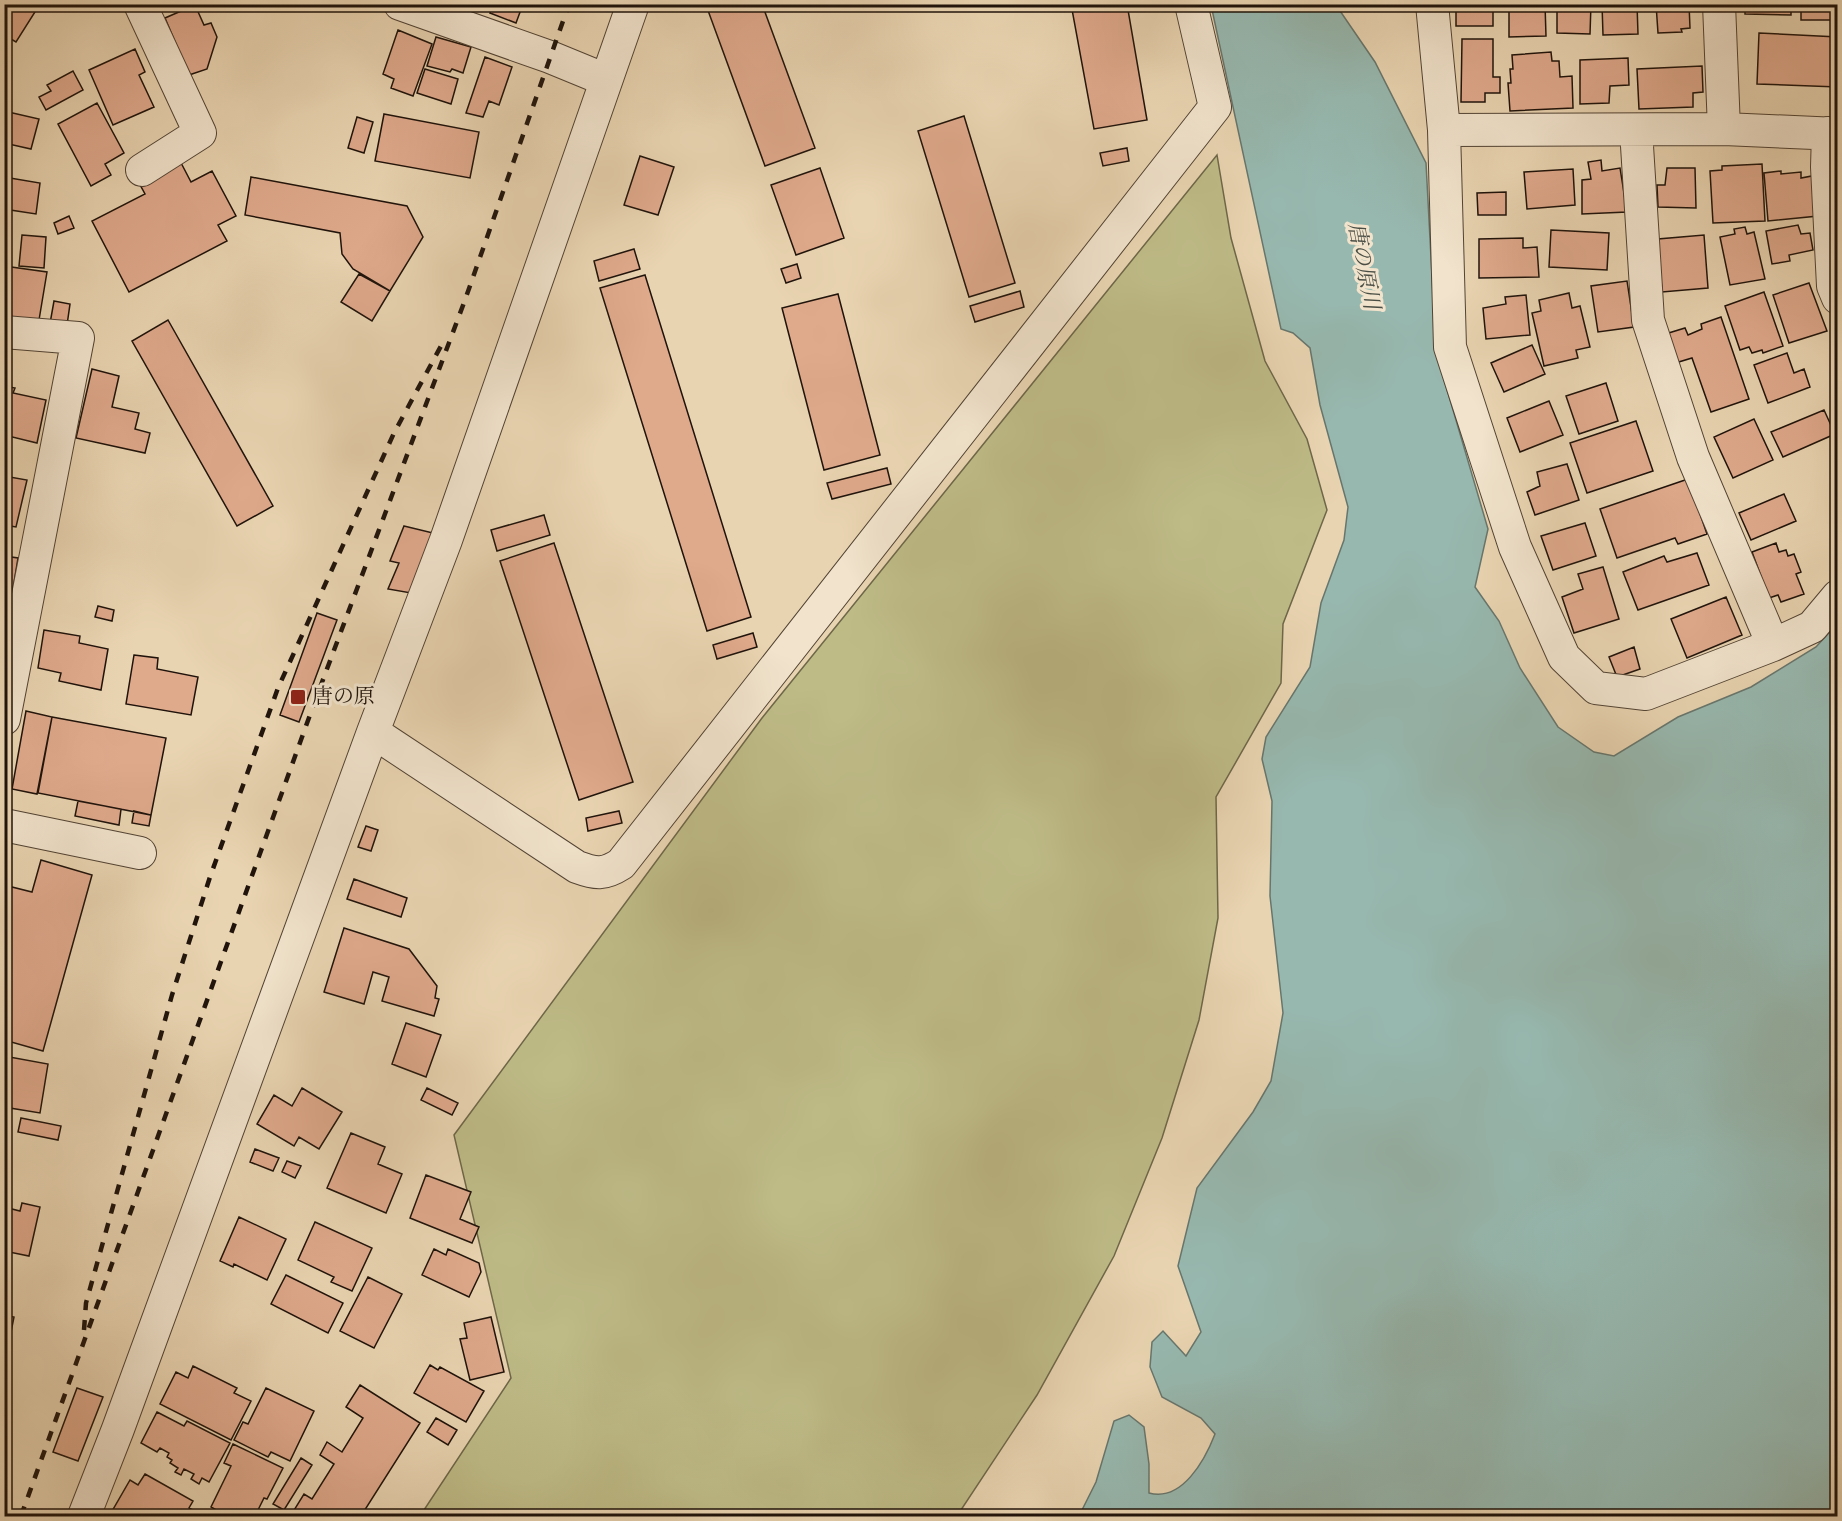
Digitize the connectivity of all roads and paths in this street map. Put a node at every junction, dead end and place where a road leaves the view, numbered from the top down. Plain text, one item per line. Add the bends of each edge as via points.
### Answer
1 (140, 4) edge
2 (400, 4) edge
3 (633, 4) edge
4 (1191, 4) edge
5 (1432, 4) edge
6 (1719, 4) edge
7 (606, 80) junction
8 (1724, 129) junction
9 (1444, 130) junction
10 (1636, 130) junction
11 (1833, 134) edge
12 (141, 170) dead end
13 (1838, 298) edge
14 (4, 332) edge
15 (1838, 596) edge
16 (1773, 645) junction
17 (4, 719) edge
18 (373, 732) junction
19 (4, 825) edge
20 (140, 853) dead end
21 (84, 1516) edge

1 - 12 street via 200,133
2 - 7 street
3 - 7 street
4 - 18 street via 1215,107 621,864 609,872 577,867
5 - 9 street
6 - 8 street
7 - 18 street via 446,540
8 - 10 street
8 - 11 street
9 - 10 street
9 - 16 street via 1450,347 1515,547 1564,657 1596,688 1646,694
10 - 16 street via 1648,320 1693,457
11 - 13 street via 1827,167 1833,286
14 - 17 street via 78,338
15 - 16 street via 1812,627
18 - 21 street
19 - 20 street

